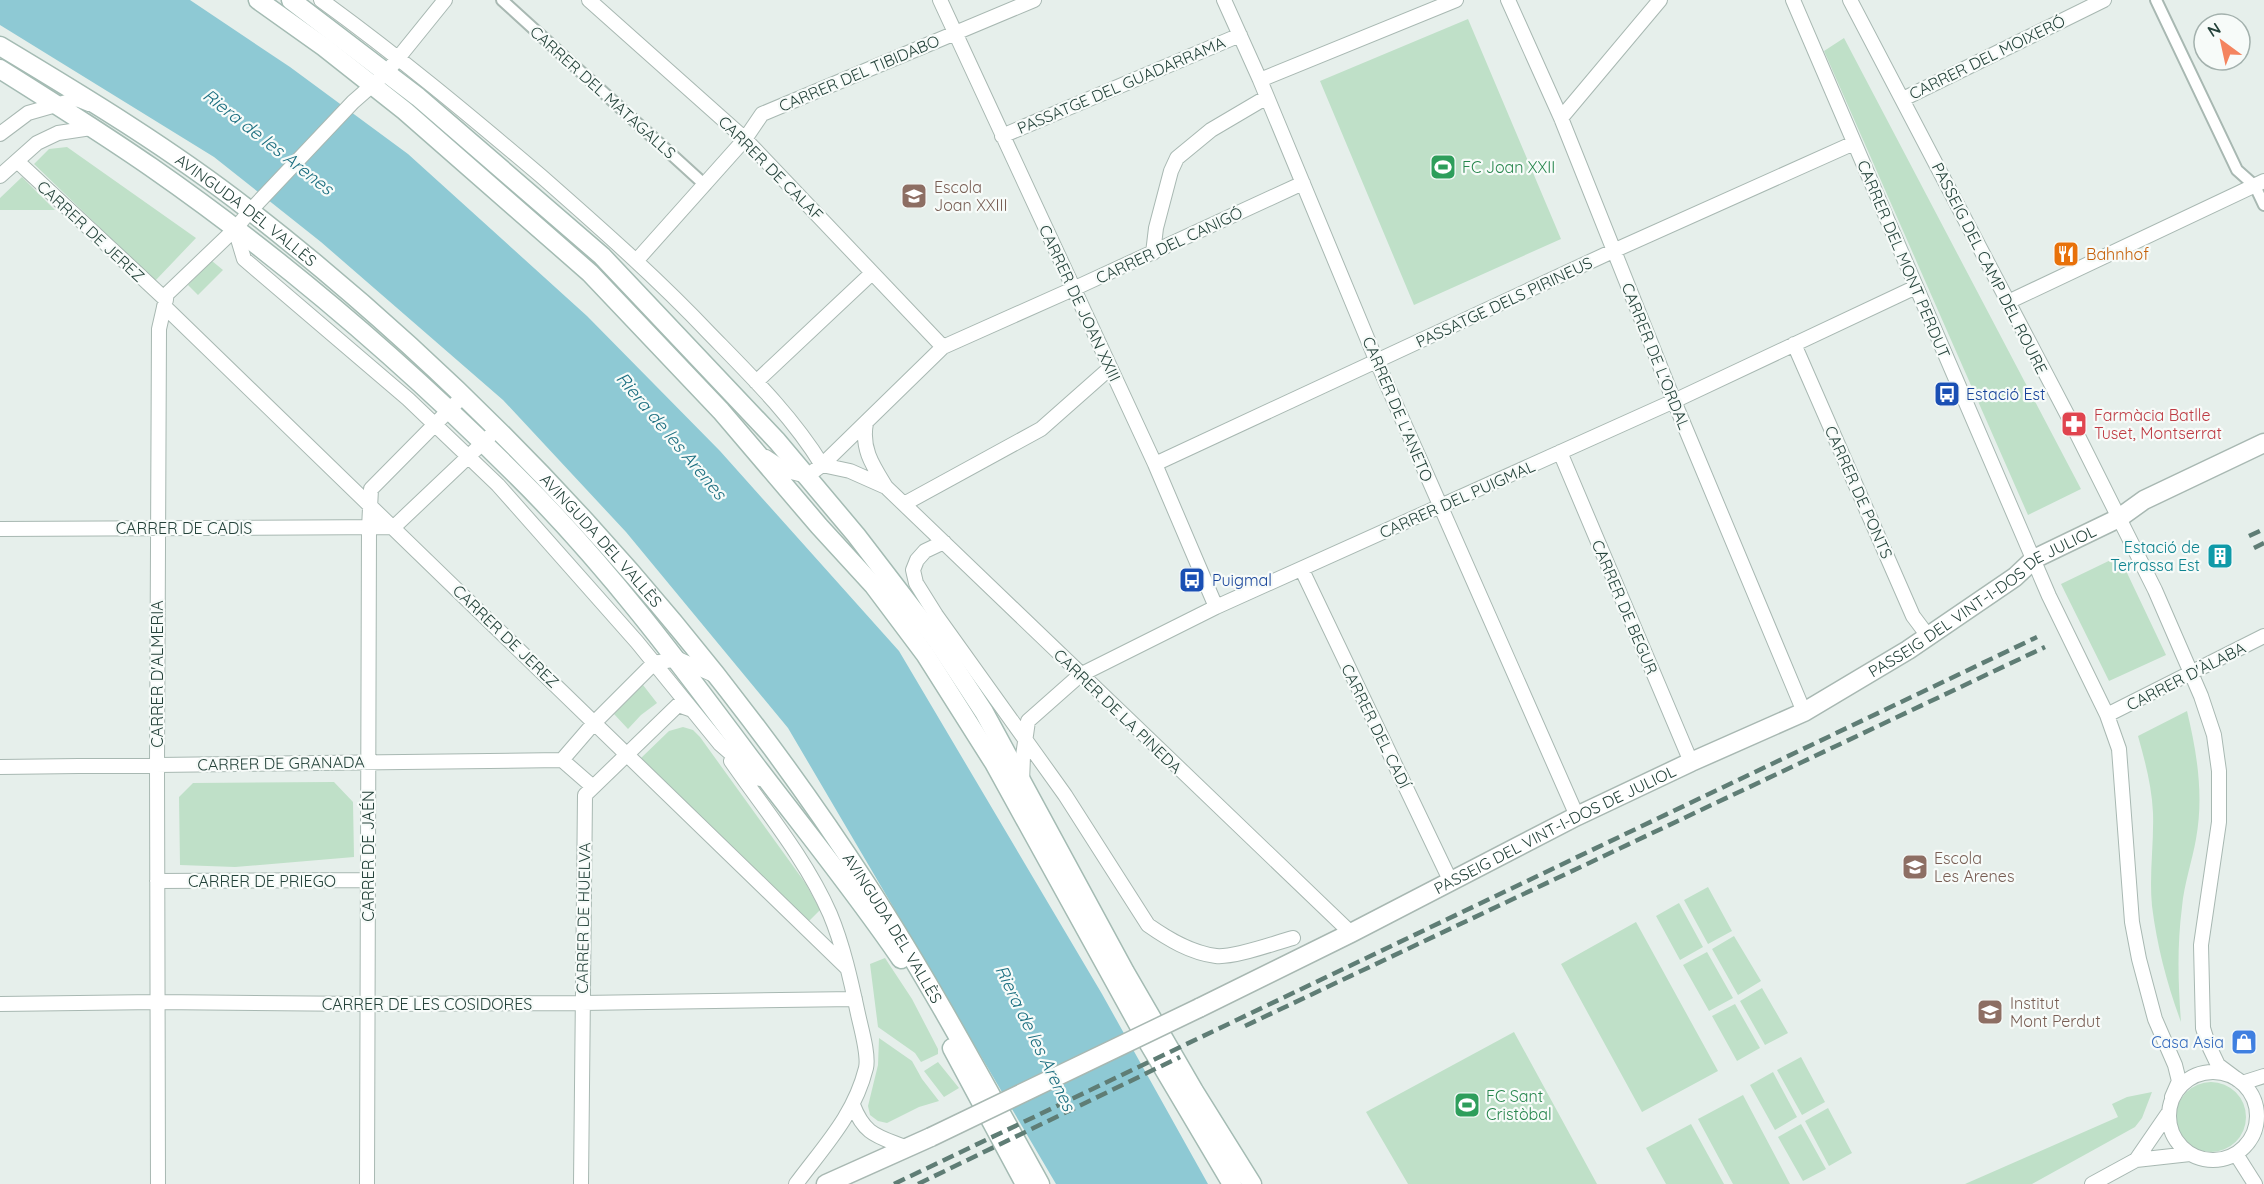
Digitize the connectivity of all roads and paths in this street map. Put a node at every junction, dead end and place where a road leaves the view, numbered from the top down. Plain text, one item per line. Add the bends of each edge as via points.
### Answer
1 (258, 0) edge
2 (291, 0) edge
3 (321, 0) edge
4 (445, 0) edge
5 (502, 0) edge
6 (590, 0) edge
7 (940, 0) edge
8 (1034, 0) edge
9 (1224, 0) edge
10 (1456, 0) edge
11 (1508, 0) edge
12 (1660, 0) edge
13 (1793, 0) edge
14 (1850, 0) edge
15 (2104, 0) edge
16 (2156, 0) edge
17 (954, 32) junction
18 (1240, 34) junction
19 (0, 46) edge
20 (392, 65) junction
21 (0, 69) edge
22 (1260, 80) junction
23 (370, 84) junction
24 (1267, 97) junction
25 (1903, 99) junction
26 (56, 105) junction
27 (99, 108) junction
28 (1561, 118) junction
29 (91, 128) junction
30 (0, 134) edge
31 (1002, 136) junction
32 (745, 139) junction
33 (1854, 143) junction
34 (17, 161) junction
35 (0, 176) edge
36 (1303, 183) junction
37 (2259, 183) edge
38 (705, 185) junction
39 (2264, 205) edge
40 (254, 207) junction
41 (235, 229) junction
42 (1613, 251) junction
43 (1153, 253) junction
44 (637, 260) junction
45 (872, 273) junction
46 (1916, 287) junction
47 (1073, 289) junction
48 (2008, 302) junction
49 (165, 303) junction
50 (1794, 344) junction
51 (943, 347) junction
52 (1377, 362) junction
53 (1110, 368) junction
54 (756, 382) junction
55 (464, 396) junction
56 (1674, 401) junction
57 (449, 411) junction
58 (866, 423) junction
59 (436, 426) junction
60 (497, 429) junction
61 (483, 443) junction
62 (2264, 443) edge
63 (757, 451) junction
64 (1560, 452) junction
65 (469, 458) junction
66 (1155, 464) junction
67 (822, 465) junction
68 (807, 476) junction
69 (886, 487) junction
70 (542, 502) junction
71 (904, 504) junction
72 (370, 506) junction
73 (1440, 506) junction
74 (2119, 518) junction
75 (394, 527) junction
76 (157, 528) junction
77 (369, 528) junction
78 (0, 529) edge
79 (550, 542) junction
80 (944, 542) junction
81 (2034, 559) junction
82 (1302, 570) junction
83 (1216, 608) junction
84 (1928, 636) junction
85 (2264, 636) edge
86 (678, 659) junction
87 (654, 663) junction
88 (2191, 673) junction
89 (1080, 675) junction
90 (716, 676) junction
91 (692, 710) junction
92 (1804, 712) junction
93 (2107, 715) junction
94 (594, 723) junction
95 (1026, 741) junction
96 (720, 744) junction
97 (626, 756) junction
98 (1009, 756) junction
99 (562, 760) junction
100 (368, 762) junction
101 (1690, 762) junction
102 (157, 765) junction
103 (0, 767) edge
104 (1022, 782) junction
105 (593, 787) junction
106 (781, 798) junction
107 (1577, 816) junction
108 (368, 880) junction
109 (157, 881) junction
110 (1451, 882) junction
111 (1351, 933) junction
112 (1293, 938) dead end
113 (847, 968) junction
114 (855, 999) junction
115 (157, 1002) junction
116 (582, 1003) junction
117 (0, 1004) edge
118 (368, 1004) junction
119 (2264, 1076) edge
120 (2240, 1082) junction
121 (2172, 1097) junction
122 (853, 1105) junction
123 (2260, 1105) edge
124 (2169, 1112) junction
125 (907, 1148) junction
126 (2190, 1154) junction
127 (2236, 1154) junction
128 (2136, 1160) junction
129 (158, 1184) edge
130 (367, 1184) edge
131 (581, 1184) edge
132 (796, 1184) edge
133 (826, 1184) edge
134 (1025, 1184) edge
135 (1040, 1184) edge
136 (1232, 1184) edge
137 (1252, 1184) edge
138 (2092, 1184) edge
139 (2255, 1184) edge

1 - 23 main road
2 - 20 main road
3 - 20 street
4 - 20 street
5 - 38 street, CARRER DEL MATAGALLS
6 - 32 street, CARRER DE CALAF
7 - 17 street, CARRER DE JOAN XXIII
8 - 17 street, CARRER DEL TIBIDABO
9 - 18 street, CARRER DE L'ANETO
10 - 22 street
11 - 28 street, CARRER DE L'ORDAL
12 - 28 street
13 - 33 street, CARRER DEL MONT PERDUT
14 - 25 street, PASSEIG DEL CAMP DEL ROURE
15 - 25 street, CARRER DEL MOIXERÓ
16 - 37 street via 2237,170
17 - 31 street, CARRER DE JOAN XXIII
17 - 32 street, CARRER DEL TIBIDABO via 762,114
18 - 22 street, CARRER DE L'ANETO
18 - 31 street, PASSATGE DEL GUADARRAMA
19 - 27 main road, AVINGUDA DEL VALLÈS
20 - 23 street, CARRER D'ALMERIA
20 - 44 street via 462,109
20 - 68 main road via 418,97 602,256
21 - 26 main road, AVINGUDA DEL VALLÈS
22 - 24 street, CARRER DE L'ANETO
23 - 40 street, CARRER D'ALMERIA
23 - 63 main road via 590,273
24 - 36 street, CARRER DE L'ANETO
24 - 43 street via 1211,130 1177,158 1156,228
25 - 48 street, PASSEIG DEL CAMP DEL ROURE
26 - 27 street via 77,99
26 - 29 main road, AVINGUDA DEL VALLÈS
26 - 30 street via 28,113
27 - 40 main road, AVINGUDA DEL VALLÈS
28 - 42 street, CARRER DE L'ORDAL
29 - 34 street via 58,133 37,142
29 - 41 main road, AVINGUDA DEL VALLÈS
31 - 47 street, CARRER DE JOAN XXIII
32 - 38 street, CARRER DEL TIBIDABO
32 - 45 street, CARRER DE CALAF
33 - 42 street, PASSATGE DELS PIRINEUS
33 - 46 street, CARRER DEL MONT PERDUT
34 - 35 street
34 - 49 street, CARRER DE JEREZ
36 - 43 street, CARRER DEL CANIGÓ
36 - 52 street, CARRER DE L'ANETO
37 - 39 street
37 - 48 street
38 - 44 street, CARRER DEL TIBIDABO
40 - 41 street, CARRER D'ALMERIA
40 - 55 main road, AVINGUDA DEL VALLÈS
41 - 49 street, CARRER D'ALMERIA via 167,294
41 - 57 main road, AVINGUDA DEL VALLÈS via 344,316
41 - 59 street, AVINGUDA DEL VALLÈS via 244,259
42 - 52 street, PASSATGE DELS PIRINEUS
42 - 56 street, CARRER DE L'ORDAL
43 - 47 street, CARRER DEL CANIGÓ
44 - 54 street
45 - 51 street, CARRER DE CALAF
45 - 54 street
46 - 50 street, CARRER DEL PUIGMAL
46 - 81 street, CARRER DEL MONT PERDUT
47 - 51 street, CARRER DEL CANIGÓ
47 - 53 street, CARRER DE JOAN XXIII
48 - 74 street, PASSEIG DEL CAMP DEL ROURE
49 - 72 street, CARRER DE JEREZ
49 - 76 street, CARRER D'ALMERIA via 159,329
50 - 56 street, CARRER DEL PUIGMAL
50 - 84 street, CARRER DE PONTS via 1914,616
51 - 58 street, CARRER DEL CANIGÓ
52 - 66 street, PASSATGE DELS PIRINEUS
52 - 73 street, CARRER DE L'ANETO
53 - 66 street, CARRER DE JOAN XXIII
53 - 71 street via 1041,429
54 - 67 street via 804,435
55 - 57 street
55 - 60 main road, AVINGUDA DEL VALLÈS
56 - 64 street, CARRER DEL PUIGMAL
56 - 92 street, CARRER DE L'ORDAL
57 - 59 street
57 - 61 main road, AVINGUDA DEL VALLÈS
58 - 67 street, CARRER DEL CANIGÓ
58 - 69 street, CARRER DE LA PINEDA via 864,446
59 - 65 street, AVINGUDA DEL VALLÈS
59 - 72 street via 371,489
60 - 61 street
60 - 90 main road, AVINGUDA DEL VALLÈS via 621,561
61 - 65 street
61 - 70 main road, AVINGUDA DEL VALLÈS
62 - 74 main road, PASSEIG DEL VINT-I-DOS DE JULIOL via 2144,500
63 - 68 street via 787,471
63 - 136 main road via 874,586 925,654 993,763 1159,1064
64 - 73 street, CARRER DEL PUIGMAL
64 - 101 street, CARRER DE BEGUR
65 - 75 street
65 - 79 street, AVINGUDA DEL VALLÈS
66 - 83 street, CARRER DE JOAN XXIII
67 - 68 street, CARRER DEL CANIGÓ
67 - 69 street, CARRER DE LA PINEDA via 850,471
68 - 98 main road via 938,642
69 - 71 street, CARRER DE LA PINEDA
70 - 79 street, AVINGUDA DEL VALLÈS
70 - 86 main road, AVINGUDA DEL VALLÈS
71 - 80 street, CARRER DE LA PINEDA
72 - 75 street, CARRER DE JEREZ
72 - 77 street
73 - 82 street, CARRER DEL PUIGMAL
73 - 107 street, CARRER DE L'ANETO
74 - 81 main road, PASSEIG DEL VINT-I-DOS DE JULIOL
74 - 88 street, PASSEIG DEL CAMP DEL ROURE via 2156,590
75 - 77 street, CARRER DE CADIS
75 - 94 street, CARRER DE JEREZ
76 - 77 street, CARRER DE CADIS
76 - 78 street, CARRER DE CADIS
76 - 102 street, CARRER D'ALMERIA
77 - 100 street, CARRER DE JAÉN
79 - 87 street, AVINGUDA DEL VALLÈS
80 - 89 street, CARRER DE LA PINEDA
80 - 95 street via 925,551 917,560 913,570 916,583
81 - 84 main road, PASSEIG DEL VINT-I-DOS DE JULIOL via 2015,577
81 - 93 street, CARRER DEL MONT PERDUT
82 - 83 street, CARRER DEL PUIGMAL
82 - 110 street, CARRER DEL CADÍ
83 - 89 street, CARRER DEL PUIGMAL
84 - 92 main road, PASSEIG DEL VINT-I-DOS DE JULIOL
85 - 88 street, CARRER D'ÀLABA
86 - 87 street
86 - 90 street
86 - 106 main road, AVINGUDA DEL VALLÈS
87 - 91 street, AVINGUDA DEL VALLÈS
87 - 94 street
88 - 93 street, CARRER D'ÀLABA
88 - 120 street, PASSEIG DEL CAMP DEL ROURE via 2214,735 2219,771 2219,822 2200,945 2204,1028 2218,1065
89 - 95 street, CARRER DEL PUIGMAL via 1028,721
89 - 111 street, CARRER DE LA PINEDA
90 - 135 main road, AVINGUDA DEL VALLÈS via 837,841 897,932
91 - 96 street, AVINGUDA DEL VALLÈS
91 - 97 street, CARRER DE HUELVA via 678,705
92 - 101 main road, PASSEIG DEL VINT-I-DOS DE JULIOL
93 - 121 street, CARRER DEL MONT PERDUT via 2119,749 2132,922 2155,1019 2179,1081
94 - 97 street, CARRER DE JEREZ
94 - 99 street
95 - 98 street, CARRER DEL PUIGMAL
95 - 104 street, CARRER DEL PUIGMAL
95 - 112 street via 1148,925 1191,949 1217,956
96 - 106 street, AVINGUDA DEL VALLÈS
96 - 113 street, AVINGUDA DEL VALLÈS via 805,867 830,914
97 - 105 street, CARRER DE HUELVA
97 - 113 street, CARRER DE JEREZ
98 - 104 main road
99 - 100 street, CARRER DE GRANADA
99 - 105 street
100 - 102 street, CARRER DE GRANADA
100 - 108 street, CARRER DE JAÉN
101 - 107 main road, PASSEIG DEL VINT-I-DOS DE JULIOL
102 - 103 street, CARRER DE GRANADA
102 - 109 street, CARRER D'ALMERIA
104 - 137 main road via 1130,982
105 - 116 street, CARRER DE HUELVA via 585,795
106 - 134 main road, AVINGUDA DEL VALLÈS via 900,959
107 - 110 main road, PASSEIG DEL VINT-I-DOS DE JULIOL
108 - 109 street, CARRER DE PRIEGO
108 - 118 street, CARRER DE JAÉN
109 - 115 street, CARRER D'ALMERIA
110 - 111 main road, PASSEIG DEL VINT-I-DOS DE JULIOL
111 - 125 main road, PASSEIG DEL VINT-I-DOS DE JULIOL, bridge
113 - 114 street, AVINGUDA DEL VALLÈS
114 - 116 street, CARRER DE LES COSIDORES
114 - 122 street, AVINGUDA DEL VALLÈS via 867,1066
115 - 117 street, CARRER DE LES COSIDORES
115 - 118 street, CARRER DE LES COSIDORES
115 - 129 street, CARRER D'ALMERIA
116 - 118 street, CARRER DE LES COSIDORES
116 - 131 street, CARRER DE HUELVA
118 - 130 street, CARRER DE JAÉN
119 - 120 street
120 - 121 street via 2222,1072 2194,1075
120 - 123 street
121 - 124 street
122 - 125 street via 868,1132
122 - 132 street, AVINGUDA DEL VALLÈS
123 - 127 street via 2253,1134
124 - 126 street via 2171,1129
124 - 128 street
125 - 133 main road, PASSEIG DEL VINT-I-DOS DE JULIOL
126 - 127 street via 2209,1160
126 - 128 street
127 - 139 street
128 - 138 street

